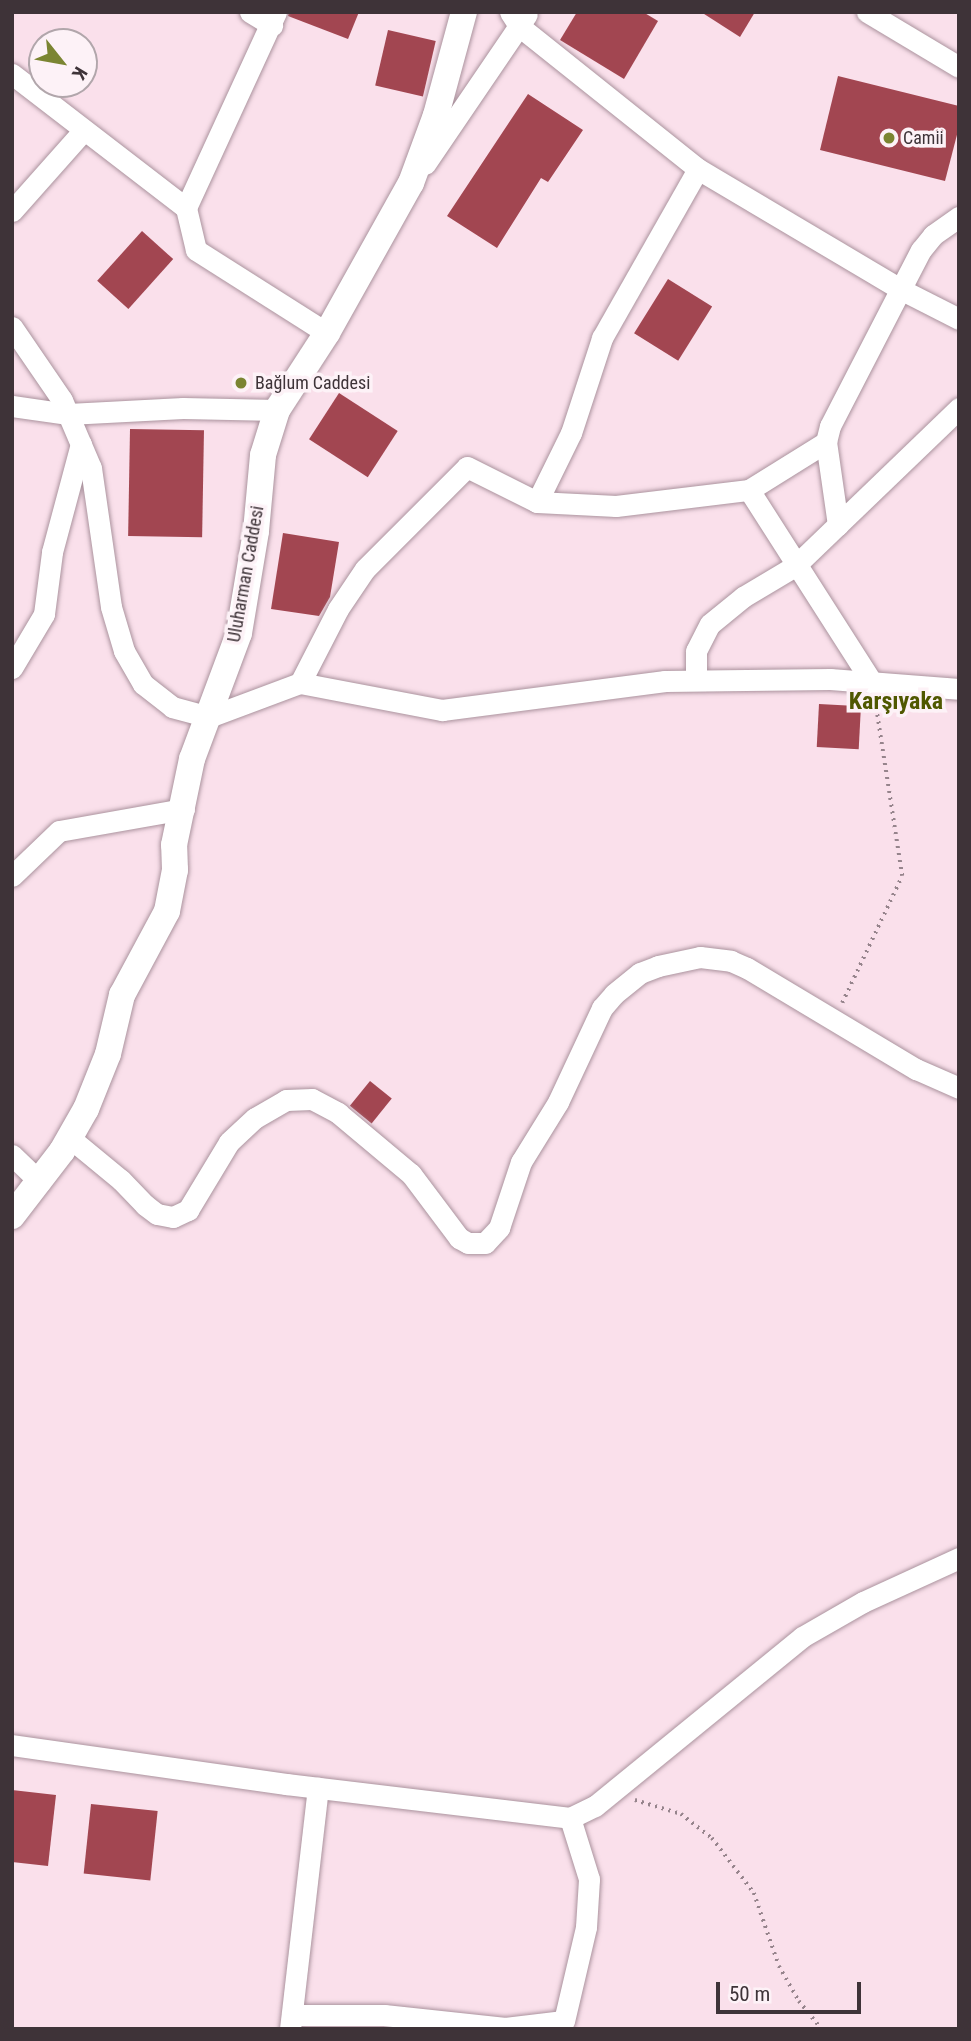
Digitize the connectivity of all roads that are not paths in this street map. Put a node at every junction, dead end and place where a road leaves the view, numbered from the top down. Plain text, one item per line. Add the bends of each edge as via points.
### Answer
1 (250, 12) edge
2 (464, 12) edge
3 (867, 12) edge
4 (519, 17) edge
5 (274, 18) edge
6 (959, 67) edge
7 (12, 75) edge
8 (83, 131) junction
9 (698, 169) junction
10 (411, 183) junction
11 (186, 208) junction
12 (12, 211) edge
13 (959, 217) edge
14 (900, 289) junction
15 (959, 319) edge
16 (12, 327) edge
17 (327, 333) junction
18 (12, 406) edge
19 (959, 408) edge
20 (277, 410) junction
21 (68, 414) junction
22 (826, 442) junction
23 (81, 444) junction
24 (749, 490) junction
25 (537, 502) junction
26 (838, 525) junction
27 (795, 566) junction
28 (12, 668) edge
29 (696, 680) junction
30 (872, 682) junction
31 (300, 683) junction
32 (959, 689) edge
33 (209, 717) junction
34 (184, 809) junction
35 (12, 876) edge
36 (959, 1088) edge
37 (70, 1138) junction
38 (12, 1155) edge
39 (40, 1182) junction
40 (12, 1216) edge
41 (959, 1558) edge
42 (12, 1745) edge
43 (318, 1788) junction
44 (570, 1818) junction
45 (291, 2022) edge

1 - 5 street
2 - 10 main road, Uluharman Caddesi via 436,115
3 - 6 street
4 - 9 street
4 - 10 street
5 - 11 street
7 - 8 street
8 - 11 street
8 - 12 street
9 - 14 street
9 - 25 street via 602,338 575,421
10 - 17 main road, Uluharman Caddesi
11 - 17 street via 196,250
13 - 14 street via 933,235
14 - 15 street
14 - 22 street
16 - 21 street
17 - 20 main road, Uluharman Caddesi
18 - 21 street
19 - 26 street
20 - 21 street via 183,408
20 - 33 main road, Uluharman Caddesi via 263,455 239,633
21 - 23 street
22 - 24 street
22 - 26 street
23 - 28 street via 52,552 44,614
23 - 33 street via 91,468 111,607 124,652 143,684 172,707
24 - 25 street via 616,506
24 - 27 street
25 - 31 street via 467,467 366,569 338,609
26 - 27 street
27 - 29 street via 743,597 710,624 696,650
27 - 30 street
29 - 30 street via 830,678
29 - 31 street via 442,709
30 - 32 street
31 - 33 street
33 - 34 main road, Uluharman Caddesi via 192,759
34 - 35 street via 59,831
34 - 37 main road, Uluharman Caddesi via 174,845 175,870 167,911 122,995 108,1054
36 - 37 street via 916,1069 731,961 700,957 640,973 602,1008 558,1102 521,1162 499,1228 492,1238 477,1244 459,1238 425,1189 394,1158 325,1103 312,1099 286,1100 255,1118 229,1142 193,1204 173,1217 157,1214 145,1205
37 - 39 main road, Uluharman Caddesi
38 - 39 street
39 - 40 main road, Uluharman Caddesi
41 - 44 street via 863,1602 802,1637 589,1810
42 - 43 street
43 - 44 street
43 - 45 street
44 - 45 street via 589,1879 586,1927 564,2021 505,2028 384,2015

